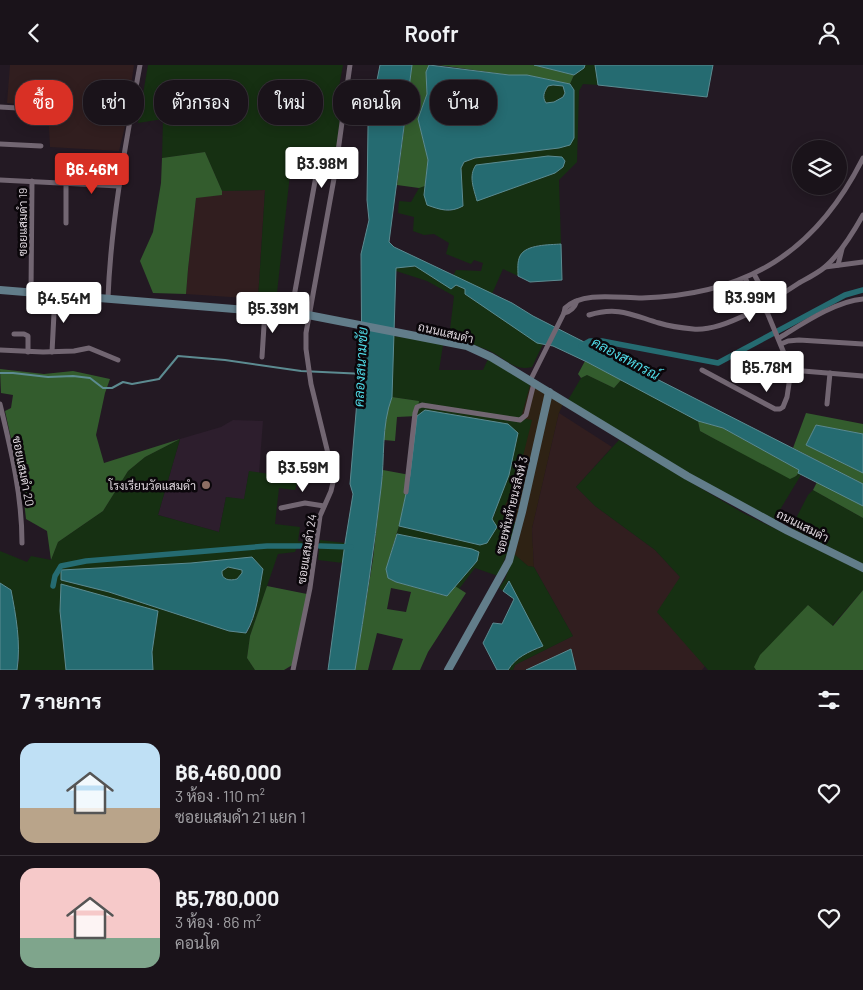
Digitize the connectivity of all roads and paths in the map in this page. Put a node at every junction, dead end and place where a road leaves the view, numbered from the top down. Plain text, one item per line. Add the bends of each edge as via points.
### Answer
1 (140, 65) edge
2 (350, 65) edge
3 (0, 107) edge
4 (15, 108) edge
5 (0, 144) edge
6 (41, 146) dead end
7 (863, 158) edge
8 (316, 176) dead end
9 (0, 179) edge
10 (32, 181) junction
11 (66, 183) junction
12 (119, 186) junction
13 (863, 215) edge
14 (66, 223) dead end
15 (843, 245) junction
16 (863, 262) edge
17 (838, 265) junction
18 (825, 267) junction
19 (754, 274) junction
20 (745, 278) junction
21 (0, 291) edge
22 (31, 292) junction
23 (55, 294) junction
24 (108, 298) junction
25 (863, 299) edge
26 (769, 302) junction
27 (760, 307) junction
28 (265, 310) junction
29 (767, 312) junction
30 (290, 313) junction
31 (308, 315) junction
32 (589, 315) dead end
33 (791, 331) junction
34 (14, 334) dead end
35 (779, 338) junction
36 (794, 340) junction
37 (781, 344) junction
38 (863, 344) edge
39 (0, 350) edge
40 (28, 352) junction
41 (52, 352) junction
42 (262, 357) dead end
43 (118, 360) dead end
44 (702, 370) dead end
45 (791, 370) junction
46 (830, 373) junction
47 (863, 376) edge
48 (532, 382) junction
49 (549, 392) junction
50 (0, 404) edge
51 (827, 404) dead end
52 (3, 435) edge
53 (406, 492) dead end
54 (324, 506) junction
55 (281, 508) dead end
56 (22, 543) dead end
57 (863, 567) edge
58 (294, 667) edge
59 (448, 670) edge

1 - 12 street
2 - 31 street, ซอยแสมดำ 24 via 336,173
3 - 4 street
5 - 6 street
7 - 19 street via 826,218 784,256
8 - 30 street
9 - 10 street
10 - 11 street
10 - 22 street, ซอยแสมดำ 19
11 - 12 street
11 - 14 street
12 - 24 street via 109,259
13 - 15 street
15 - 17 street
15 - 18 street
16 - 17 street
17 - 18 street
18 - 26 street
19 - 20 street
19 - 26 street
20 - 27 street
20 - 48 street via 688,295 577,301 564,313
21 - 22 street, ถนนแสมดำ
22 - 23 street, ถนนแสมดำ
23 - 24 street, ถนนแสมดำ
23 - 41 street
24 - 28 street, ถนนแสมดำ
25 - 33 street via 853,300
26 - 27 street
26 - 29 street
27 - 29 street
27 - 32 street via 707,329 661,324 627,313 604,311
28 - 30 street, ถนนแสมดำ
28 - 42 street
29 - 35 street
30 - 31 street, ถนนแสมดำ
31 - 48 street, ถนนแสมดำ via 467,346
31 - 54 street, ซอยแสมดำ 24 via 309,367 334,478
33 - 35 street
33 - 36 street
34 - 40 street via 28,336
35 - 37 street
36 - 37 street
36 - 38 street
37 - 45 street
39 - 40 street
40 - 41 street
41 - 43 street via 89,347
44 - 45 street via 778,409 783,407 787,397
45 - 46 street
46 - 47 street
46 - 51 street
48 - 49 street, ถนนแสมดำ
48 - 53 street via 526,415 522,420 441,407 417,407
49 - 57 street, ถนนแสมดำ via 687,476
49 - 59 street, ซอยพันท้ายนรสิงห์ 3 via 509,561
50 - 52 street, ซอยแสมดำ 20
52 - 56 street, ซอยแสมดำ 20 via 20,493
54 - 55 street via 305,503
54 - 58 street, ซอยแสมดำ 24

